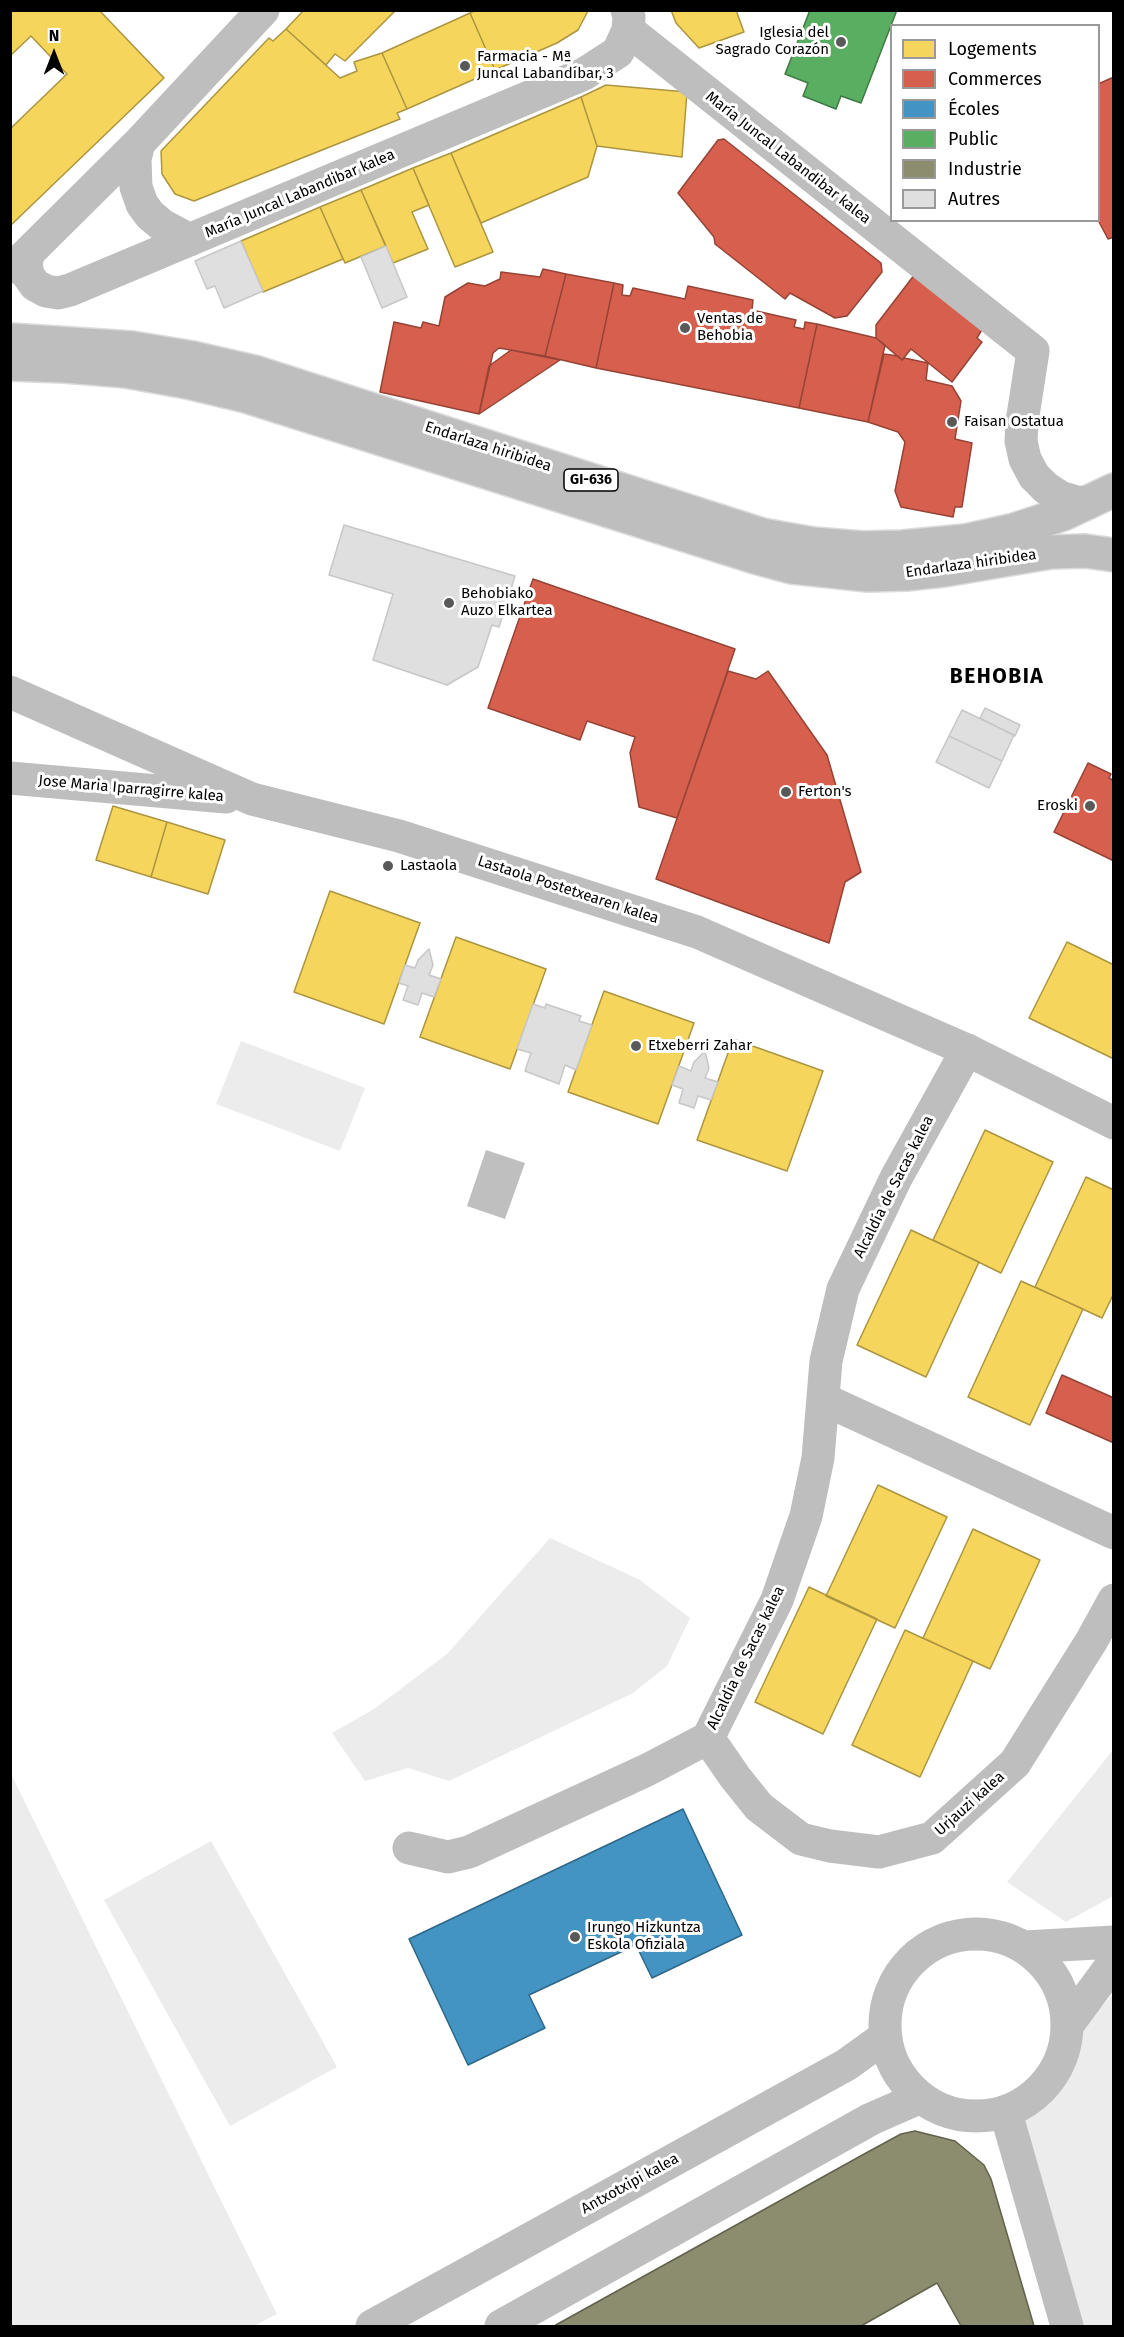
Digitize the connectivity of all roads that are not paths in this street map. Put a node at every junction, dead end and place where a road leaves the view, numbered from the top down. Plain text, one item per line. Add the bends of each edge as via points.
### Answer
1 (263, 10) edge
2 (627, 20) edge
3 (138, 142) junction
4 (190, 240) junction
5 (20, 262) edge
6 (10, 340) edge
7 (68, 354) junction
8 (10, 364) edge
9 (1100, 496) edge
10 (1113, 555) edge
11 (10, 692) edge
12 (10, 778) edge
13 (252, 799) junction
14 (967, 1050) junction
15 (1113, 1123) edge
16 (823, 1399) junction
17 (1113, 1533) edge
18 (1113, 1600) edge
19 (708, 1738) junction
20 (409, 1848) dead end
21 (1113, 1942) edge
22 (1025, 1947) junction
23 (1113, 1962) edge
24 (1068, 2023) junction
25 (885, 2037) junction
26 (919, 2098) junction
27 (1006, 2113) junction
28 (372, 2326) edge
29 (501, 2326) edge
30 (1067, 2326) edge

1 - 3 street, María Juncal Labandibar kalea
2 - 4 street, María Juncal Labandibar kalea via 618,52 584,74
2 - 9 street, María Juncal Labandibar kalea via 1033,351 1022,422 1025,459 1034,476 1060,496 1076,502
3 - 4 street, María Juncal Labandibar kalea via 136,187 142,204 162,225
3 - 5 street, María Juncal Labandibar kalea
4 - 5 street, María Juncal Labandibar kalea via 58,294 35,285 26,263
6 - 7 street, GI-636
7 - 8 street, GI-636
7 - 9 street, Endarlaza hiribidea / GI-636 via 132,348 254,372 762,535 813,544 892,548 965,541 1063,514
7 - 10 street, Endarlaza hiribidea / GI-636 via 126,371 246,396 792,567 906,574 1051,552
11 - 13 street, Lastaola Postetxearen kalea
12 - 13 street, Jose Maria Iparragirre kalea
13 - 14 street, Lastaola Postetxearen kalea via 399,836 697,932
14 - 15 street, Lastaola Postetxearen kalea
14 - 16 street, Alcaldía de Sacas kalea via 896,1178 843,1288 826,1361
16 - 17 street
16 - 19 street, Alcaldía de Sacas kalea via 818,1458 806,1516 777,1600
18 - 19 street, Urjauzi kalea via 1092,1641 1015,1763 932,1838 879,1852 801,1839 759,1807
19 - 20 street, Alcaldía de Sacas kalea via 469,1852 448,1857
21 - 22 street
22 - 24 street via 1045,1964 1062,1992
22 - 25 street via 999,1936 967,1934 938,1942 915,1956 898,1976 887,2003
23 - 24 street
24 - 27 street via 1061,2062 1041,2091
25 - 26 street via 890,2059 901,2079
25 - 28 street, Antxotxipi kalea via 846,2065
26 - 27 street via 947,2113 975,2117
26 - 29 street via 871,2119
27 - 30 street

